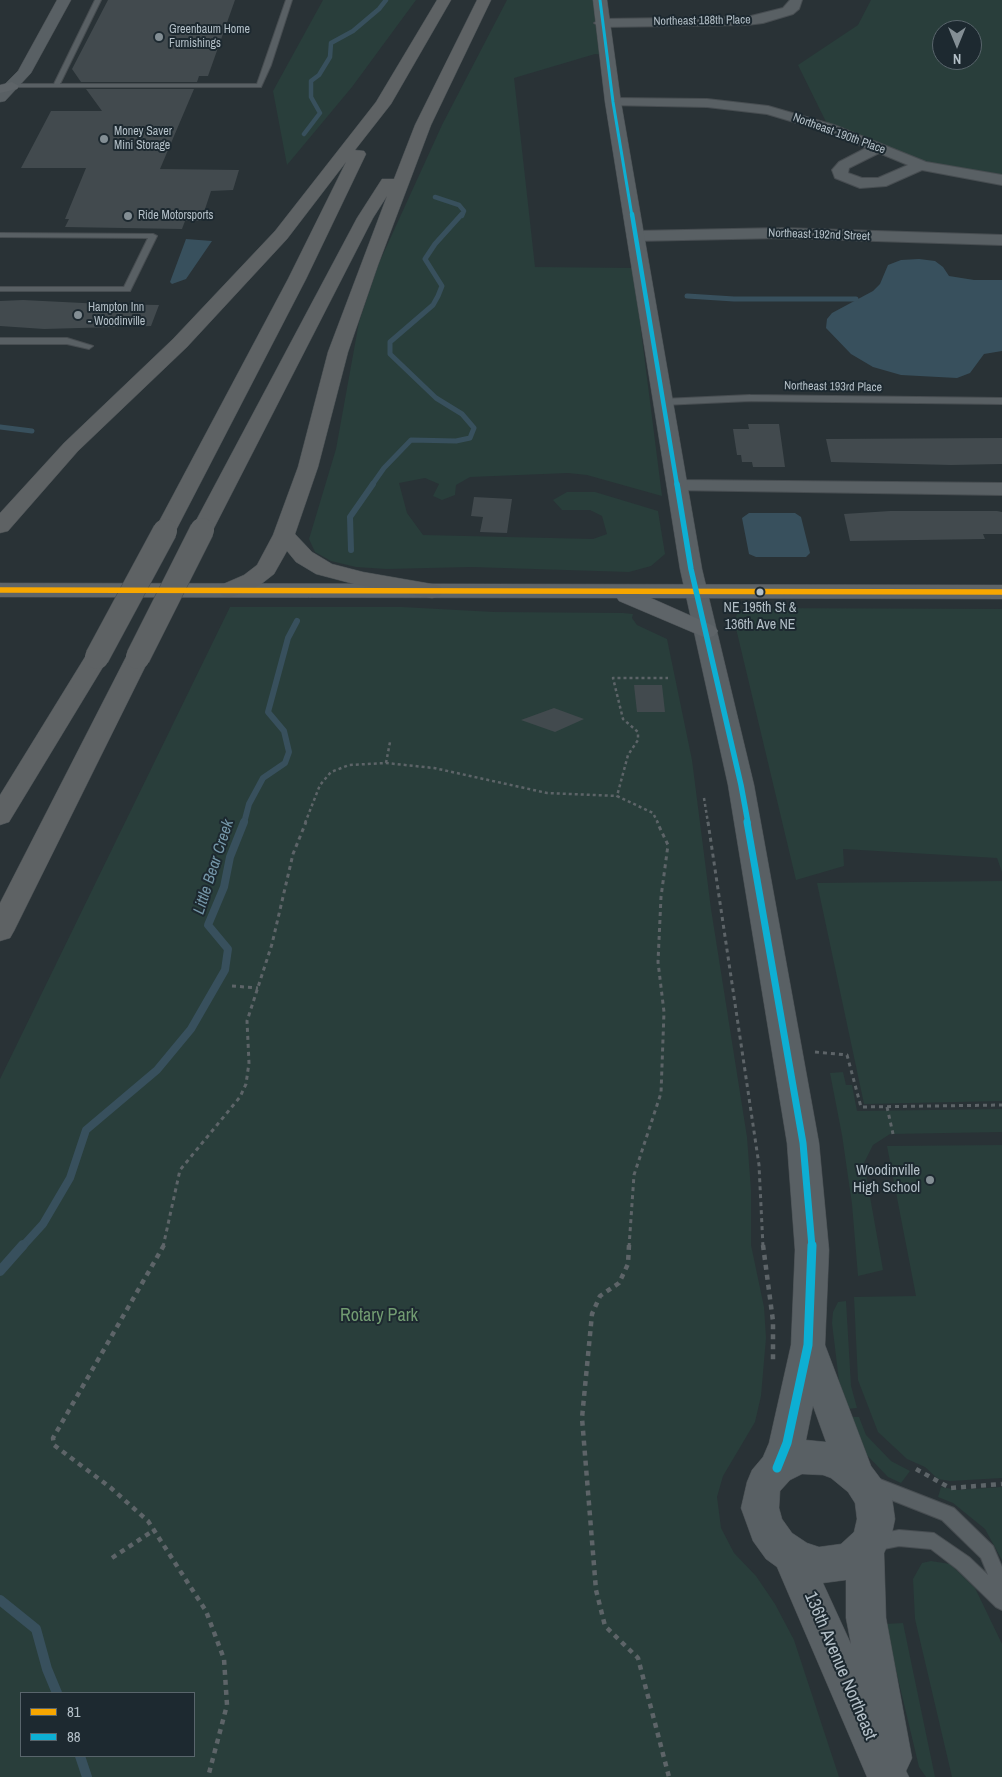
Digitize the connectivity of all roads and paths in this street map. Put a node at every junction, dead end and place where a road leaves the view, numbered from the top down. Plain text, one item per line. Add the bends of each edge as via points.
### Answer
1 (64, 0) edge
2 (98, 0) edge
3 (289, 0) edge
4 (444, 0) edge
5 (484, 0) edge
6 (600, 0) edge
7 (796, 0) edge
8 (601, 22) junction
9 (56, 86) junction
10 (6, 87) edge
11 (0, 98) edge
12 (613, 102) junction
13 (383, 104) junction
14 (423, 125) junction
15 (878, 148) junction
16 (921, 165) junction
17 (1002, 180) edge
18 (0, 235) edge
19 (635, 236) junction
20 (1002, 240) edge
21 (0, 289) edge
22 (0, 341) edge
23 (53, 341) junction
24 (0, 346) edge
25 (90, 346) dead end
26 (1002, 401) edge
27 (663, 402) junction
28 (678, 486) junction
29 (1002, 489) edge
30 (33, 490) junction
31 (0, 526) edge
32 (284, 535) junction
33 (0, 544) edge
34 (0, 590) edge
35 (229, 590) junction
36 (432, 591) junction
37 (617, 592) junction
38 (698, 592) junction
39 (1002, 592) edge
40 (706, 631) junction
41 (668, 678) dead end
42 (390, 742) dead end
43 (386, 763) junction
44 (617, 796) junction
45 (704, 798) dead end
46 (0, 816) edge
47 (0, 931) edge
48 (232, 986) dead end
49 (258, 988) junction
50 (787, 1051) junction
51 (1002, 1105) edge
52 (888, 1107) junction
53 (893, 1134) dead end
54 (808, 1345) junction
55 (773, 1364) dead end
56 (778, 1468) junction
57 (916, 1469) dead end
58 (859, 1477) junction
59 (1002, 1484) edge
60 (154, 1530) junction
61 (867, 1546) junction
62 (791, 1555) junction
63 (112, 1558) dead end
64 (1002, 1588) edge
65 (1002, 1601) edge
66 (208, 1777) edge
67 (669, 1777) edge
68 (888, 1777) edge
69 (895, 1777) edge

1 - 10 street via 24,73
2 - 9 lane
3 - 9 lane via 260,86
4 - 13 highway
5 - 14 highway
6 - 8 street
7 - 8 street, Northeast 188th Place via 788,11 747,21
8 - 12 street
9 - 10 lane
10 - 11 street
12 - 15 street, Northeast 190th Place via 707,102 768,110 829,128
12 - 19 street
13 - 30 highway via 280,235 180,343 71,447
13 - 46 highway, bridge via 297,279 165,531 97,657
14 - 32 highway via 338,352 308,468
14 - 47 highway, bridge via 366,218 202,530
15 - 16 street, Northeast 190th Place
15 - 16 street via 844,165 840,175 860,183 880,183
16 - 17 street, Northeast 190th Place
18 - 21 lane via 153,236 127,289
19 - 20 street, Northeast 192nd Street via 781,233
19 - 27 street
22 - 23 lane
23 - 24 lane via 32,348
23 - 25 lane
26 - 27 lane, Northeast 193rd Place via 750,398
27 - 28 street
28 - 29 street
28 - 38 street via 691,569
30 - 31 highway
30 - 33 highway
32 - 35 highway via 266,569 252,580
32 - 36 highway via 304,557 324,569
34 - 35 main road
35 - 36 main road
36 - 37 main road
37 - 38 main road
37 - 40 main road
38 - 39 main road
38 - 40 street
40 - 50 street via 741,785
41 - 44 path via 613,678 623,719 638,732
42 - 43 path
43 - 44 path via 426,767 546,793
43 - 49 path via 349,765 331,772 320,785 293,854
44 - 67 path via 653,813 668,844 658,962 664,1012 661,1093 634,1175 628,1264 619,1283 600,1296 592,1314 582,1418 596,1590 605,1626 638,1658
45 - 55 path via 760,1165 763,1248 773,1320
48 - 49 path
49 - 60 path via 247,1021 249,1064 246,1084 240,1097 180,1170 163,1248 53,1438 54,1445 111,1488
50 - 52 path via 847,1055 861,1107
50 - 54 street via 803,1143 812,1250
51 - 52 path
52 - 53 path
54 - 56 street via 787,1443
54 - 58 street
56 - 58 street via 796,1458 816,1457 838,1463
56 - 62 street via 765,1482 760,1508 769,1534
57 - 59 path via 950,1488
58 - 61 street via 870,1492 876,1512 876,1525
58 - 64 lane via 948,1514 987,1552
60 - 63 path
60 - 66 path via 206,1611 224,1659 227,1705
61 - 62 street via 848,1561 834,1564 812,1564
61 - 65 lane via 899,1538 934,1541 963,1563
61 - 69 street, 136th Avenue Northeast via 866,1618
62 - 68 street, 136th Avenue Northeast

